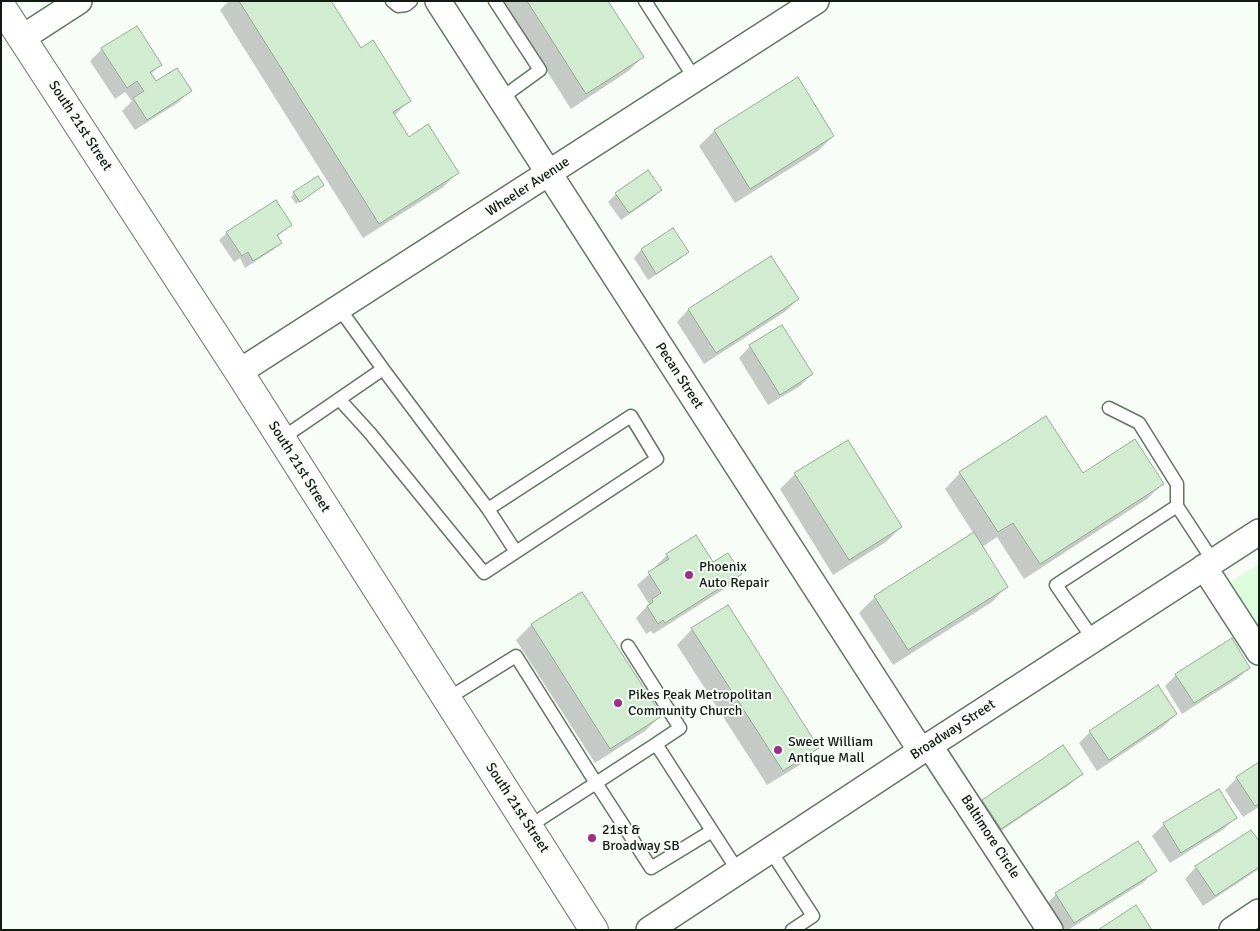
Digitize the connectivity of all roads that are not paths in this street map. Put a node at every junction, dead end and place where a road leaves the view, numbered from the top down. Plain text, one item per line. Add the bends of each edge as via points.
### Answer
1 (79, 1) edge
2 (392, 1) edge
3 (411, 1) edge
4 (438, 1) edge
5 (495, 1) edge
6 (645, 1) edge
7 (816, 1) edge
8 (1, 6) edge
9 (22, 38) junction
10 (695, 79) junction
11 (500, 99) junction
12 (548, 174) junction
13 (339, 308) junction
14 (383, 369) junction
15 (240, 372) junction
16 (339, 399) junction
17 (1109, 408) dead end
18 (281, 439) junction
19 (1177, 506) junction
20 (488, 509) junction
21 (1259, 532) edge
22 (516, 552) junction
23 (1209, 564) junction
24 (1093, 639) junction
25 (628, 646) dead end
26 (1259, 652) edge
27 (447, 699) junction
28 (656, 744) junction
29 (925, 748) junction
30 (596, 783) junction
31 (528, 827) junction
32 (712, 830) junction
33 (770, 850) junction
34 (738, 871) junction
35 (1259, 912) edge
36 (594, 930) edge
37 (649, 930) edge
38 (792, 930) edge
39 (1050, 930) edge
40 (1232, 930) edge

1 - 9 street
2 - 3 lane via 398,6
4 - 11 street, Pecan Street
5 - 11 lane via 540,70
6 - 10 lane
7 - 10 street, Wheeler Avenue
8 - 9 main road, South 21st Street
9 - 15 main road, South 21st Street
10 - 12 street, Wheeler Avenue
11 - 12 street, Pecan Street
12 - 13 street, Wheeler Avenue
12 - 29 street, Pecan Street
13 - 14 lane
13 - 15 street, Wheeler Avenue
14 - 16 lane
14 - 20 lane
15 - 18 main road, South 21st Street
16 - 18 lane
16 - 22 lane via 484,573
17 - 19 lane via 1140,423 1177,484
18 - 27 main road, South 21st Street
19 - 23 lane
19 - 24 lane via 1056,585
20 - 22 lane
20 - 22 lane via 631,416 657,459
21 - 23 street, Broadway Street
23 - 24 street, Broadway Street
23 - 26 street
24 - 29 street, Broadway Street
25 - 28 lane via 680,728
27 - 30 lane via 516,656
27 - 31 main road, South 21st Street
28 - 30 lane
28 - 32 lane
29 - 33 street, Broadway Street
29 - 39 street, Baltimore Circle
30 - 31 lane
30 - 32 lane via 651,868
31 - 36 main road, South 21st Street
32 - 34 lane
33 - 34 street, Broadway Street
33 - 38 lane via 813,916
34 - 37 street, Broadway Street
35 - 40 street

